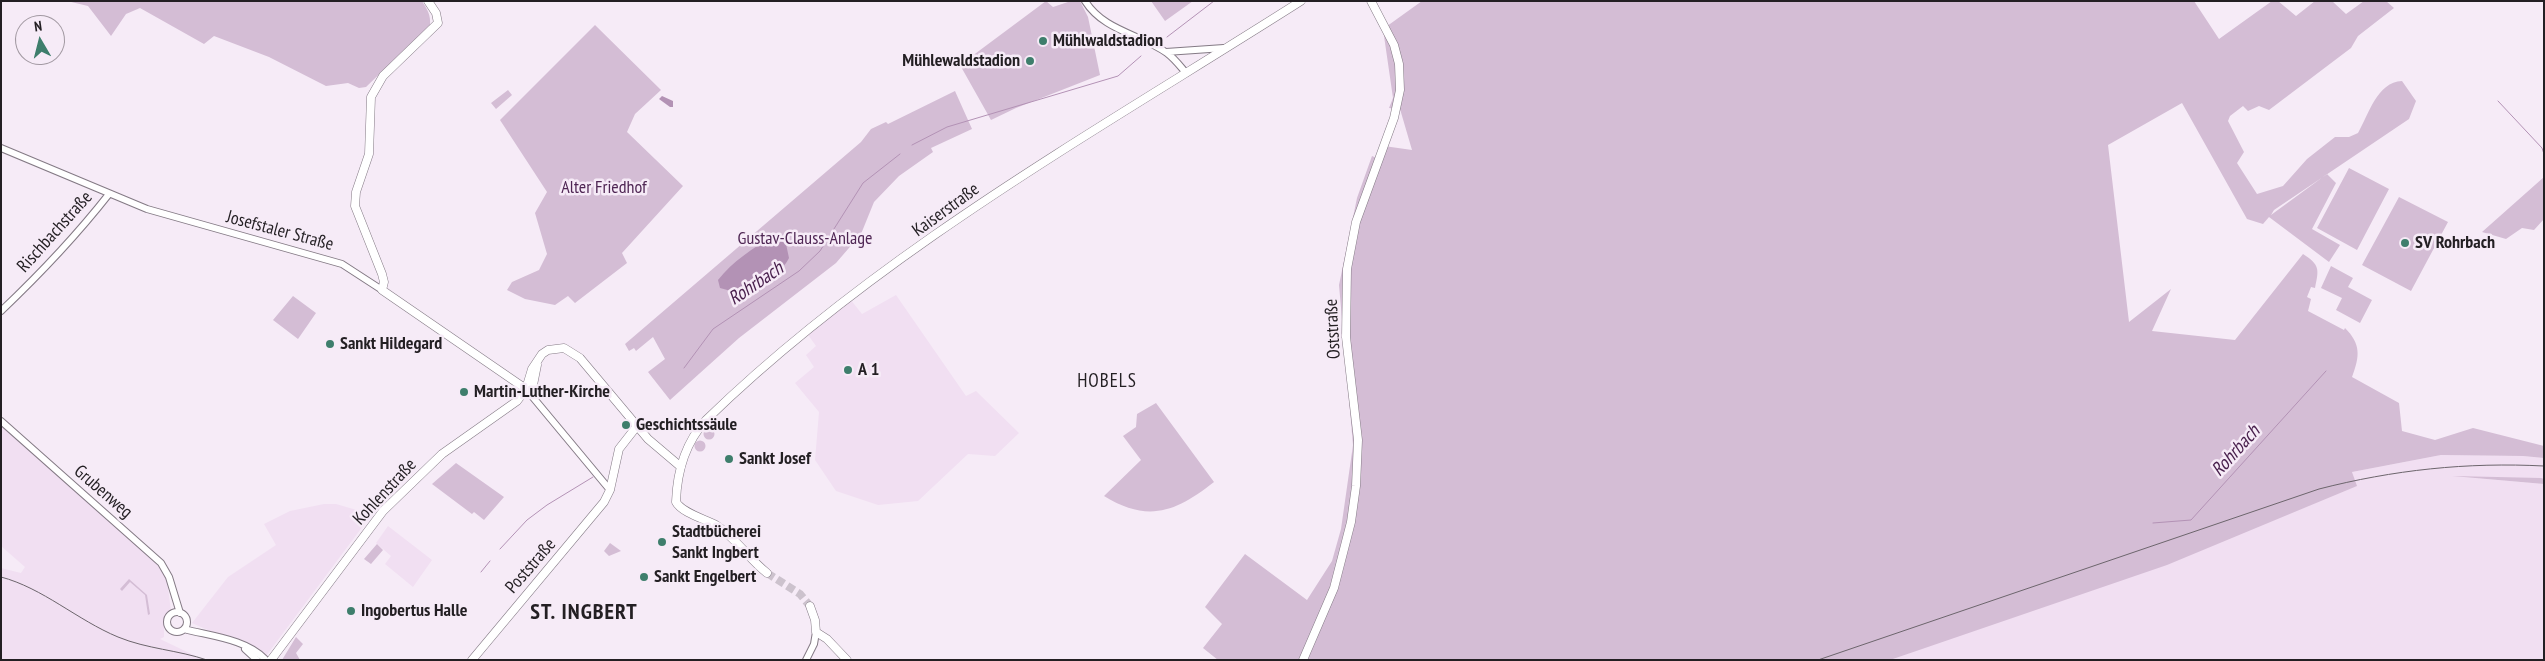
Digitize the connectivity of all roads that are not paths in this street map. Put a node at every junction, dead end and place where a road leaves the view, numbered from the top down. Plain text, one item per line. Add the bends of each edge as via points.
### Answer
1 (428, 1) edge
2 (1085, 1) edge
3 (1302, 1) edge
4 (1371, 1) edge
5 (1228, 48) junction
6 (1163, 51) junction
7 (1186, 73) junction
8 (1, 148) edge
9 (109, 194) junction
10 (382, 290) junction
11 (1, 311) edge
12 (538, 361) junction
13 (532, 370) junction
14 (514, 382) junction
15 (526, 389) junction
16 (1, 421) edge
17 (637, 426) junction
18 (648, 439) junction
19 (625, 441) junction
20 (663, 452) junction
21 (685, 452) junction
22 (681, 467) junction
23 (610, 490) junction
24 (767, 573) tunnel mouth
25 (810, 606) tunnel mouth
26 (177, 613) junction
27 (185, 626) junction
28 (816, 632) junction
29 (286, 637) junction
30 (238, 644) junction
31 (249, 660) edge
32 (257, 660) edge
33 (265, 660) edge
34 (271, 660) edge
35 (472, 660) edge
36 (806, 660) edge
37 (847, 660) edge
38 (1303, 660) edge

1 - 10 main road via 438,23 383,76 374,89 369,106 369,154 356,192 355,206 382,274
2 - 6 street via 1099,18
3 - 5 main road, Kaiserstraße
4 - 38 main road, Oststraße via 1390,34 1397,55 1399,100 1356,222 1347,269 1345,322 1358,440 1352,522 1334,588
5 - 6 street
5 - 7 main road, Kaiserstraße
6 - 7 street
7 - 21 main road, Kaiserstraße via 982,201 806,330 706,420
8 - 9 street, Josefstaler Straße
9 - 10 street, Josefstaler Straße via 166,215 342,264
9 - 11 street, Rischbachstraße via 71,241
10 - 14 main road, Josefstaler Straße
12 - 13 main road
12 - 15 main road via 533,385
12 - 17 main road via 546,351 554,348 573,352
13 - 14 main road
13 - 15 main road
14 - 15 main road, Josefstaler Straße
15 - 23 street
15 - 29 main road, Kohlenstraße via 517,401 442,454 404,489 380,515
16 - 26 street, Grubenweg via 155,558 167,572
17 - 18 main road
17 - 19 main road, Poststraße
18 - 19 main road
18 - 20 main road
19 - 23 main road, Poststraße via 618,454
20 - 21 main road
20 - 22 main road
21 - 22 main road, Kaiserstraße
22 - 24 main road, Kaiserstraße via 676,496 678,506 725,532 748,558
23 - 35 main road, Poststraße via 592,519
25 - 28 main road
26 - 27 street via 185,617
26 - 27 street via 167,619 168,628 176,632
27 - 30 street
28 - 36 street
28 - 37 main road
29 - 33 main road, Kohlenstraße
29 - 34 main road, Kohlenstraße
30 - 31 street
30 - 32 street
30 - 33 street via 260,653

